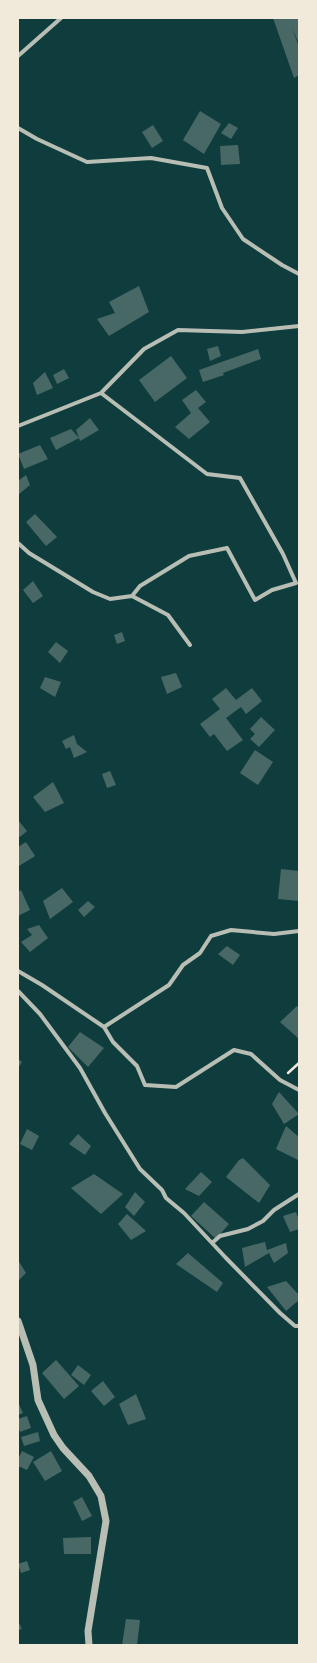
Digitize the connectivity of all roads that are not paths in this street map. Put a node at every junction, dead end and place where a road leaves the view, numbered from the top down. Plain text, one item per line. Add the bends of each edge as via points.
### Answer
1 (61, 18) edge
2 (18, 56) edge
3 (18, 128) edge
4 (299, 274) edge
5 (299, 326) edge
6 (101, 394) junction
7 (18, 426) edge
8 (18, 543) edge
9 (132, 596) junction
10 (190, 645) dead end
11 (299, 931) edge
12 (18, 971) edge
13 (18, 991) edge
14 (104, 1027) junction
15 (299, 1090) edge
16 (299, 1194) edge
17 (212, 1243) junction
18 (18, 1321) edge
19 (299, 1326) edge
20 (89, 1645) edge

1 - 2 street
3 - 4 street via 37,140 87,162 151,158 207,168 222,208 243,239
5 - 6 street via 242,332 178,330 144,349
6 - 7 street
6 - 9 street via 207,474 240,478 283,554 296,583 272,590 254,600 227,548 189,556 140,586
8 - 9 street via 29,553 93,592 110,598
9 - 10 street via 168,615
11 - 14 street via 274,934 231,930 211,936 200,953 183,965 169,986
12 - 14 street
13 - 17 street via 40,1014 80,1068 140,1168 162,1190 166,1198
14 - 15 street via 113,1042 137,1066 145,1085 176,1087 234,1050 251,1054 280,1080
16 - 17 street via 274,1210 263,1221 248,1229 220,1236
17 - 19 street via 280,1313 295,1326
18 - 20 street via 33,1365 38,1400 54,1434 63,1448 90,1476 101,1496 106,1521 88,1631

